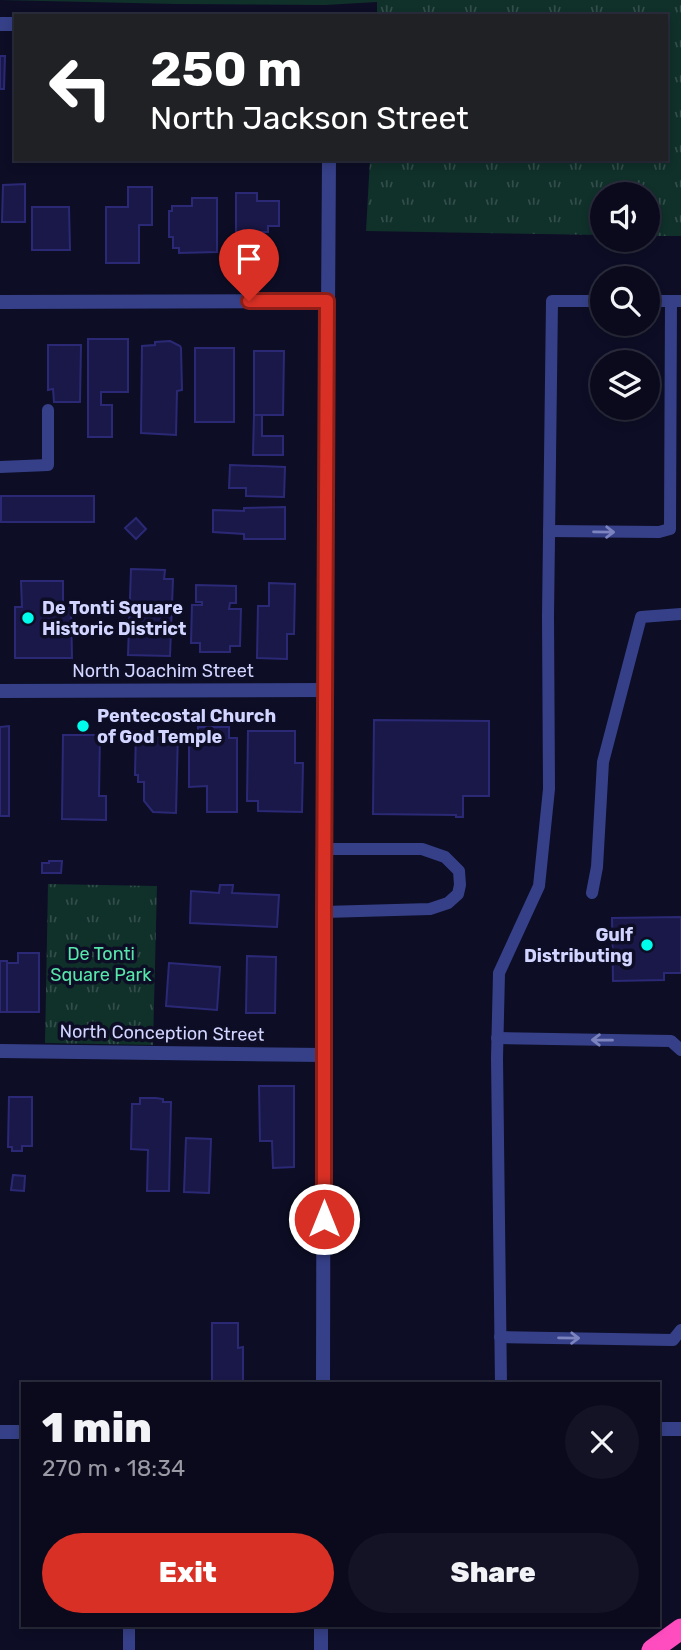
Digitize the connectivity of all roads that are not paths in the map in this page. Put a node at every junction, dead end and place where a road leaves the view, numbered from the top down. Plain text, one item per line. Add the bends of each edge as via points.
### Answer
1 (329, 161) edge
2 (327, 301) junction
3 (590, 301) edge
4 (676, 301) edge
5 (0, 302) edge
6 (48, 410) dead end
7 (0, 467) edge
8 (549, 531) junction
9 (681, 614) edge
10 (0, 691) edge
11 (326, 691) junction
12 (325, 849) junction
13 (592, 893) dead end
14 (324, 912) junction
15 (497, 1038) junction
16 (676, 1045) edge
17 (0, 1051) edge
18 (324, 1055) junction
19 (677, 1335) edge
20 (500, 1337) junction
21 (323, 1382) edge
22 (501, 1382) edge
23 (660, 1429) edge
24 (681, 1429) edge
25 (0, 1432) edge
26 (21, 1432) edge
27 (129, 1627) edge
28 (321, 1627) edge
29 (681, 1629) edge
30 (129, 1650) edge
31 (321, 1650) edge
32 (652, 1650) edge

1 - 2 street
2 - 5 street
2 - 11 street
3 - 8 lane via 552,301
8 -> 4 lane via 670,529
6 - 7 lane via 48,465
8 - 15 lane via 549,789 540,886 499,973
9 - 13 lane via 640,617 603,762
10 - 11 street, North Joachim Street
11 - 12 street
12 - 14 street
12 - 14 lane via 422,849 445,858 458,871 460,885 448,903 430,909
14 - 18 street
16 -> 15 lane
15 - 20 lane
17 - 18 street, North Conception Street
18 - 21 street
20 -> 19 lane
20 - 22 lane
23 - 24 street
25 - 26 street
27 - 30 lane
28 - 31 street
29 - 32 highway

